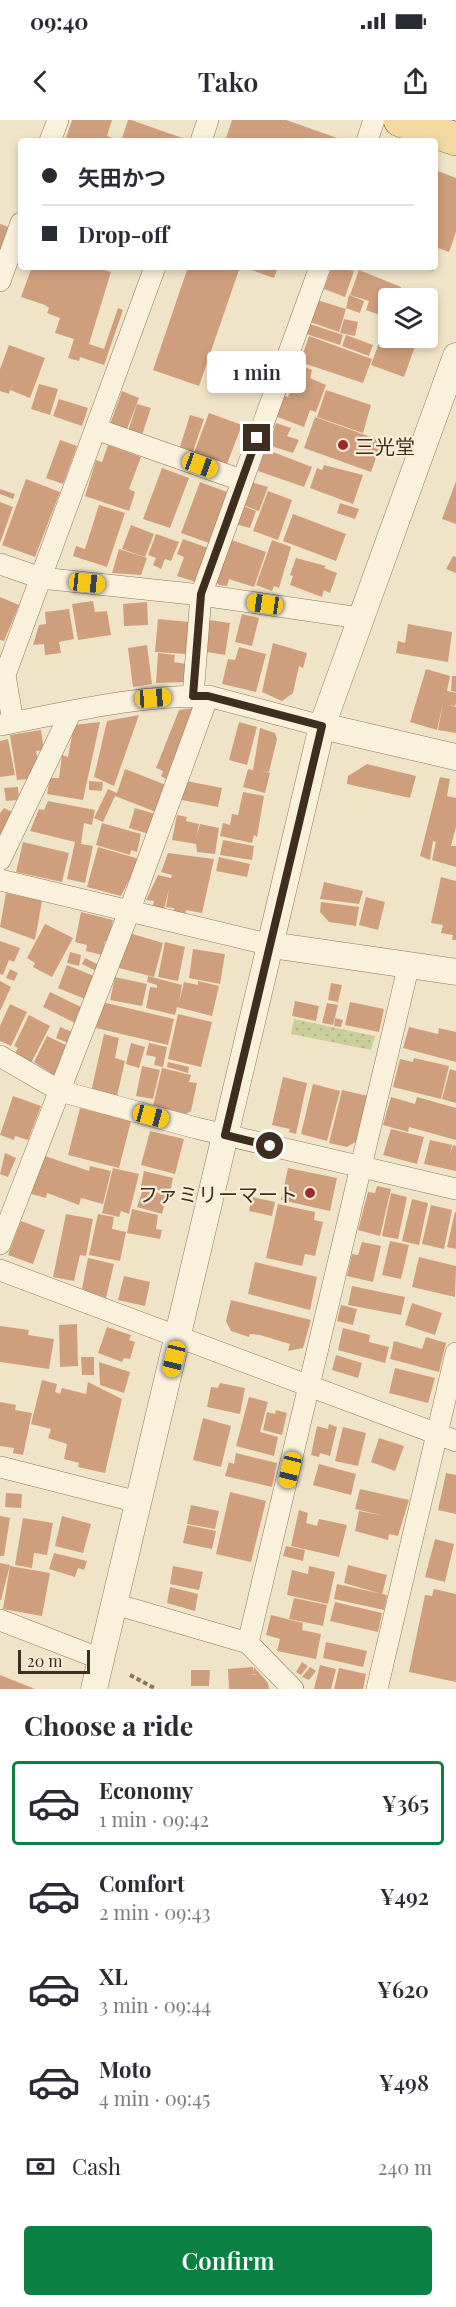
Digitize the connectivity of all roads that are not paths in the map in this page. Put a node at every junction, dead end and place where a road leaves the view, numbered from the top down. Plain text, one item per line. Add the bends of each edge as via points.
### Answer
1 (58, 120) edge
2 (208, 120) edge
3 (374, 120) edge
4 (400, 120) edge
5 (51, 138) edge
6 (202, 138) edge
7 (368, 138) edge
8 (456, 139) edge
9 (18, 231) edge
10 (153, 270) edge
11 (319, 270) edge
12 (0, 281) edge
13 (456, 356) edge
14 (96, 429) junction
15 (241, 480) junction
16 (0, 564) edge
17 (41, 578) junction
18 (201, 594) junction
19 (360, 618) junction
20 (200, 696) junction
21 (70, 712) junction
22 (7, 724) edge
23 (322, 726) junction
24 (456, 757) edge
25 (0, 860) edge
26 (0, 880) edge
27 (129, 912) junction
28 (272, 945) junction
29 (408, 964) junction
30 (456, 972) edge
31 (0, 1056) edge
32 (60, 1091) junction
33 (225, 1135) junction
34 (360, 1167) junction
35 (456, 1189) edge
36 (0, 1244) edge
37 (0, 1270) edge
38 (179, 1338) junction
39 (456, 1353) edge
40 (308, 1387) junction
41 (446, 1438) edge
42 (0, 1467) edge
43 (138, 1502) junction
44 (115, 1604) junction
45 (0, 1620) edge
46 (248, 1643) junction
47 (101, 1659) junction
48 (94, 1689) edge
49 (293, 1689) edge
50 (377, 1689) edge

1 - 5 street
2 - 6 street
3 - 7 street
4 - 8 main road
9 - 12 street
10 - 14 street
11 - 15 street
13 - 19 street
14 - 15 street
14 - 17 street
15 - 18 street
16 - 17 street
17 - 18 street
17 - 22 street via 5,675
18 - 19 street
18 - 20 street
19 - 23 street
20 - 21 street via 153,698
20 - 23 street
20 - 27 street
21 - 22 street
21 - 25 street
23 - 24 street
23 - 28 street
26 - 27 street
27 - 28 street
27 - 32 street
28 - 29 street
28 - 33 street
29 - 30 street
29 - 34 street
31 - 32 street
32 - 33 street
32 - 36 street
33 - 34 street
33 - 38 street
34 - 35 street
34 - 40 street
37 - 38 street
38 - 40 street
38 - 43 street
39 - 41 street
40 - 41 street
40 - 46 street
41 - 50 street
42 - 43 street
43 - 44 street
44 - 46 street
44 - 47 street
45 - 47 street
46 - 49 street
47 - 48 street

